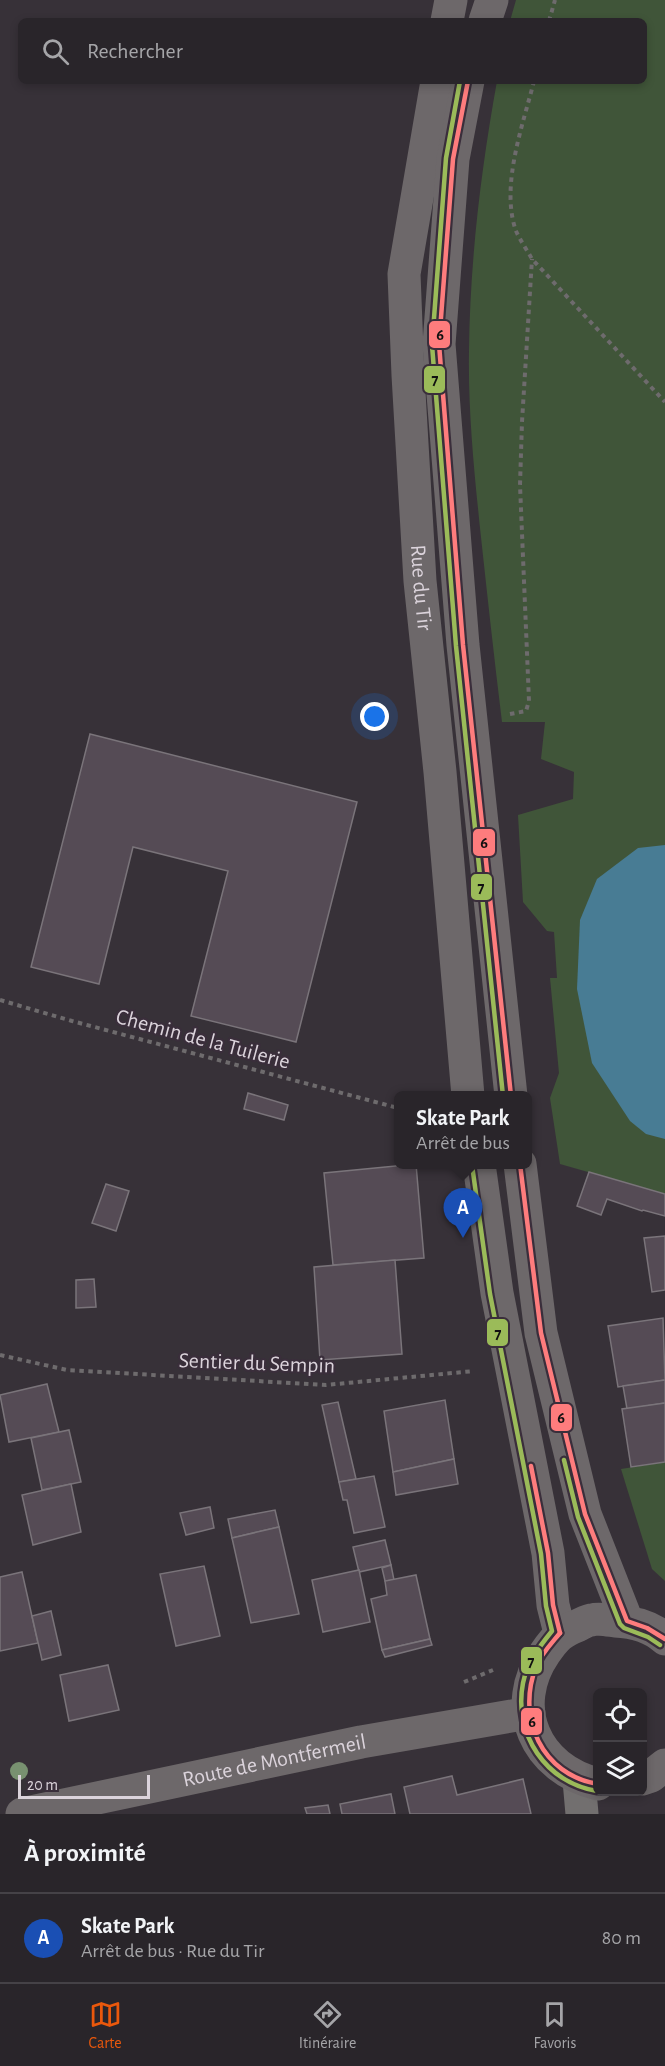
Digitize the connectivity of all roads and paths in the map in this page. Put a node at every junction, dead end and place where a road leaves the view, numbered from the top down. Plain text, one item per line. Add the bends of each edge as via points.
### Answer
1 (451, 0) edge
2 (492, 0) edge
3 (555, 0) edge
4 (448, 18) edge
5 (486, 18) edge
6 (550, 18) edge
7 (436, 84) edge
8 (467, 84) edge
9 (533, 84) edge
10 (532, 259) junction
11 (665, 402) edge
12 (501, 714) dead end
13 (0, 999) edge
14 (468, 1091) edge
15 (511, 1091) edge
16 (394, 1107) edge
17 (480, 1169) edge
18 (521, 1169) edge
19 (0, 1355) edge
20 (514, 1375) junction
21 (627, 1621) junction
22 (560, 1633) junction
23 (665, 1640) edge
24 (501, 1666) dead end
25 (529, 1713) junction
26 (445, 1729) junction
27 (665, 1766) edge
28 (647, 1777) edge
29 (588, 1782) edge
30 (22, 1814) edge
31 (582, 1814) edge

1 - 4 main road
2 - 5 main road
3 - 6 path
7 - 14 main road, Rue du Tir via 404,273 420,581
8 - 15 main road, Rue du Tir via 453,159 439,344 463,645
9 - 10 path via 514,159 511,205 516,231
10 - 11 path
10 - 12 path via 520,484 530,701 526,711
13 - 16 path, Chemin de la Tuilerie
17 - 20 main road via 497,1293
18 - 21 main road via 542,1333 585,1514
19 - 20 path, Sentier du Sempin via 67,1370 326,1385
20 - 22 main road
21 - 22 main road via 592,1620
21 - 23 main road via 638,1623
22 - 25 main road via 536,1666 529,1689
24 - 26 path via 452,1687
25 - 26 main road, Route de Montfermeil
25 - 29 main road via 534,1734 545,1753 560,1768
26 - 30 main road, Route de Montfermeil via 361,1742
27 - 28 main road
29 - 31 street

